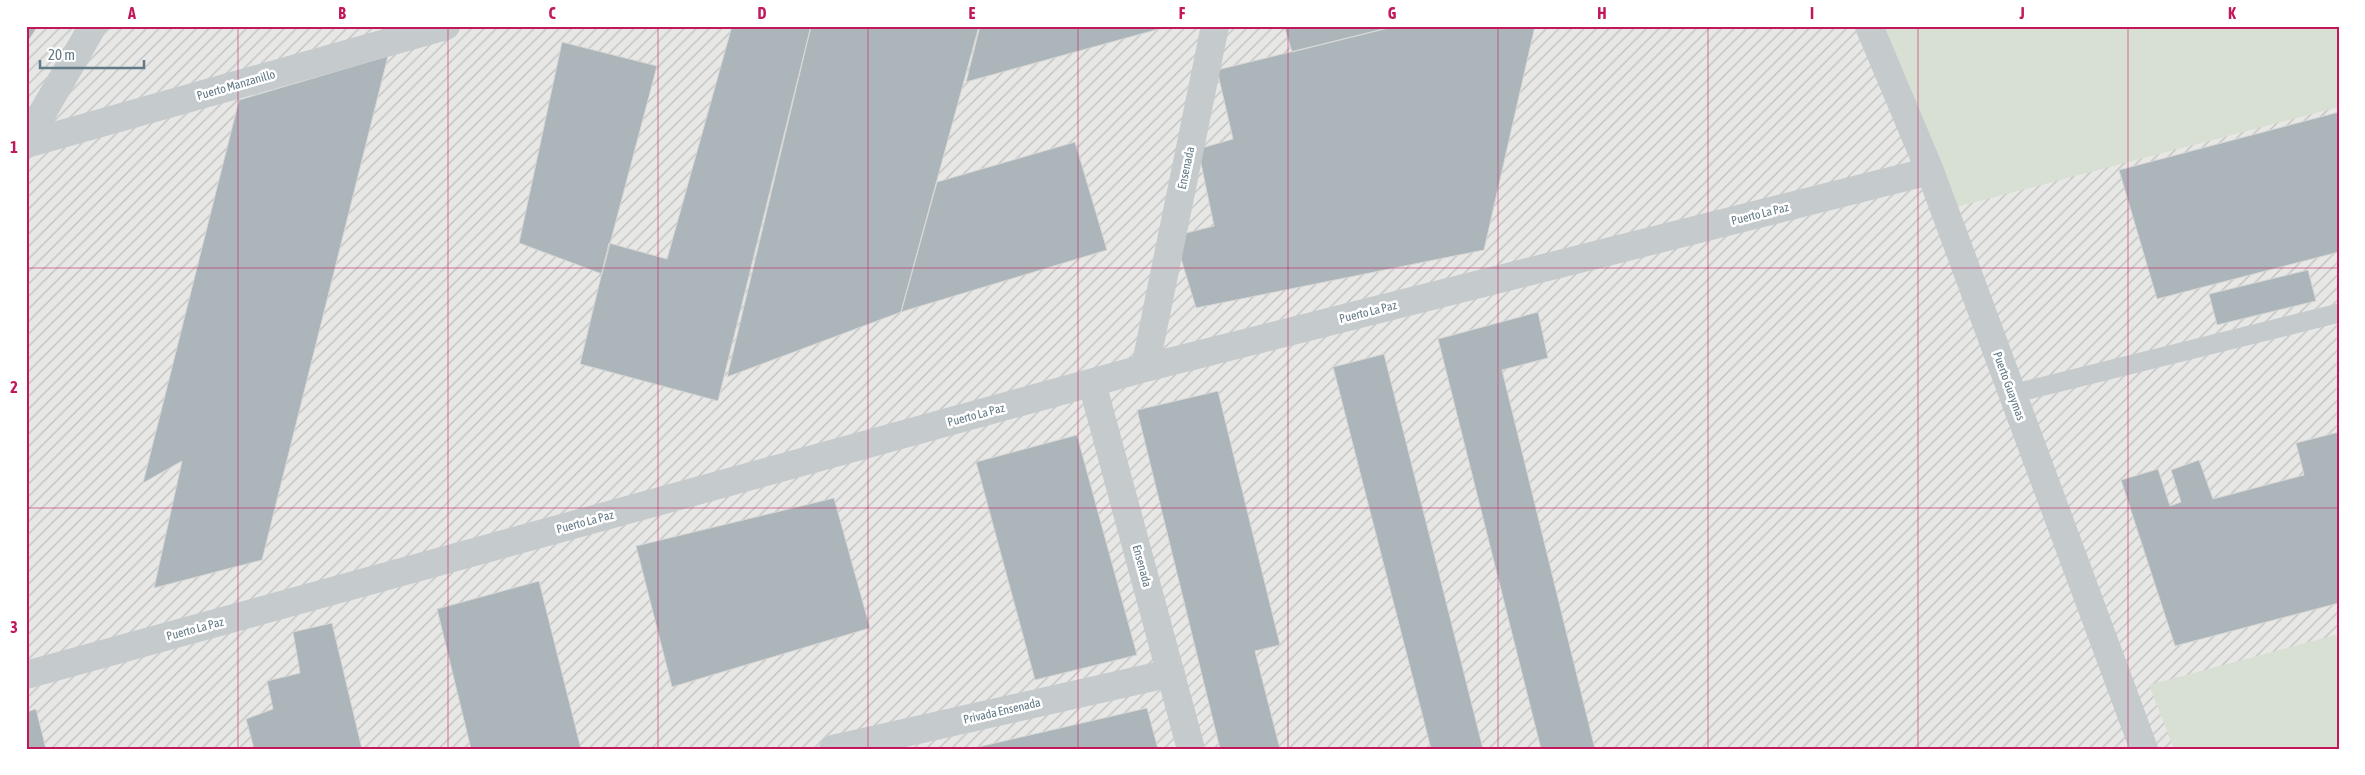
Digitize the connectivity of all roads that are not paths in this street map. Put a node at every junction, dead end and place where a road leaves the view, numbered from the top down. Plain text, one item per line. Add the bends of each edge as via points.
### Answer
1 (93, 26) edge
2 (446, 26) edge
3 (1215, 26) edge
4 (1869, 26) edge
5 (26, 143) edge
6 (1930, 171) junction
7 (2339, 313) edge
8 (1145, 368) junction
9 (1092, 383) junction
10 (2012, 394) junction
11 (1171, 673) junction
12 (26, 675) edge
13 (833, 749) edge
14 (1190, 749) edge
15 (2144, 749) edge

1 - 5 street
2 - 5 street, Puerto Manzanillo
3 - 8 street, Ensenada
4 - 6 street, Puerto Guaymas
6 - 8 street, Puerto La Paz
6 - 10 street, Puerto Guaymas
7 - 10 lane
8 - 9 street, Puerto La Paz
9 - 11 street, Ensenada
9 - 12 street, Puerto La Paz
10 - 15 street, Puerto Guaymas
11 - 13 street, Privada Ensenada
11 - 14 street, Ensenada

